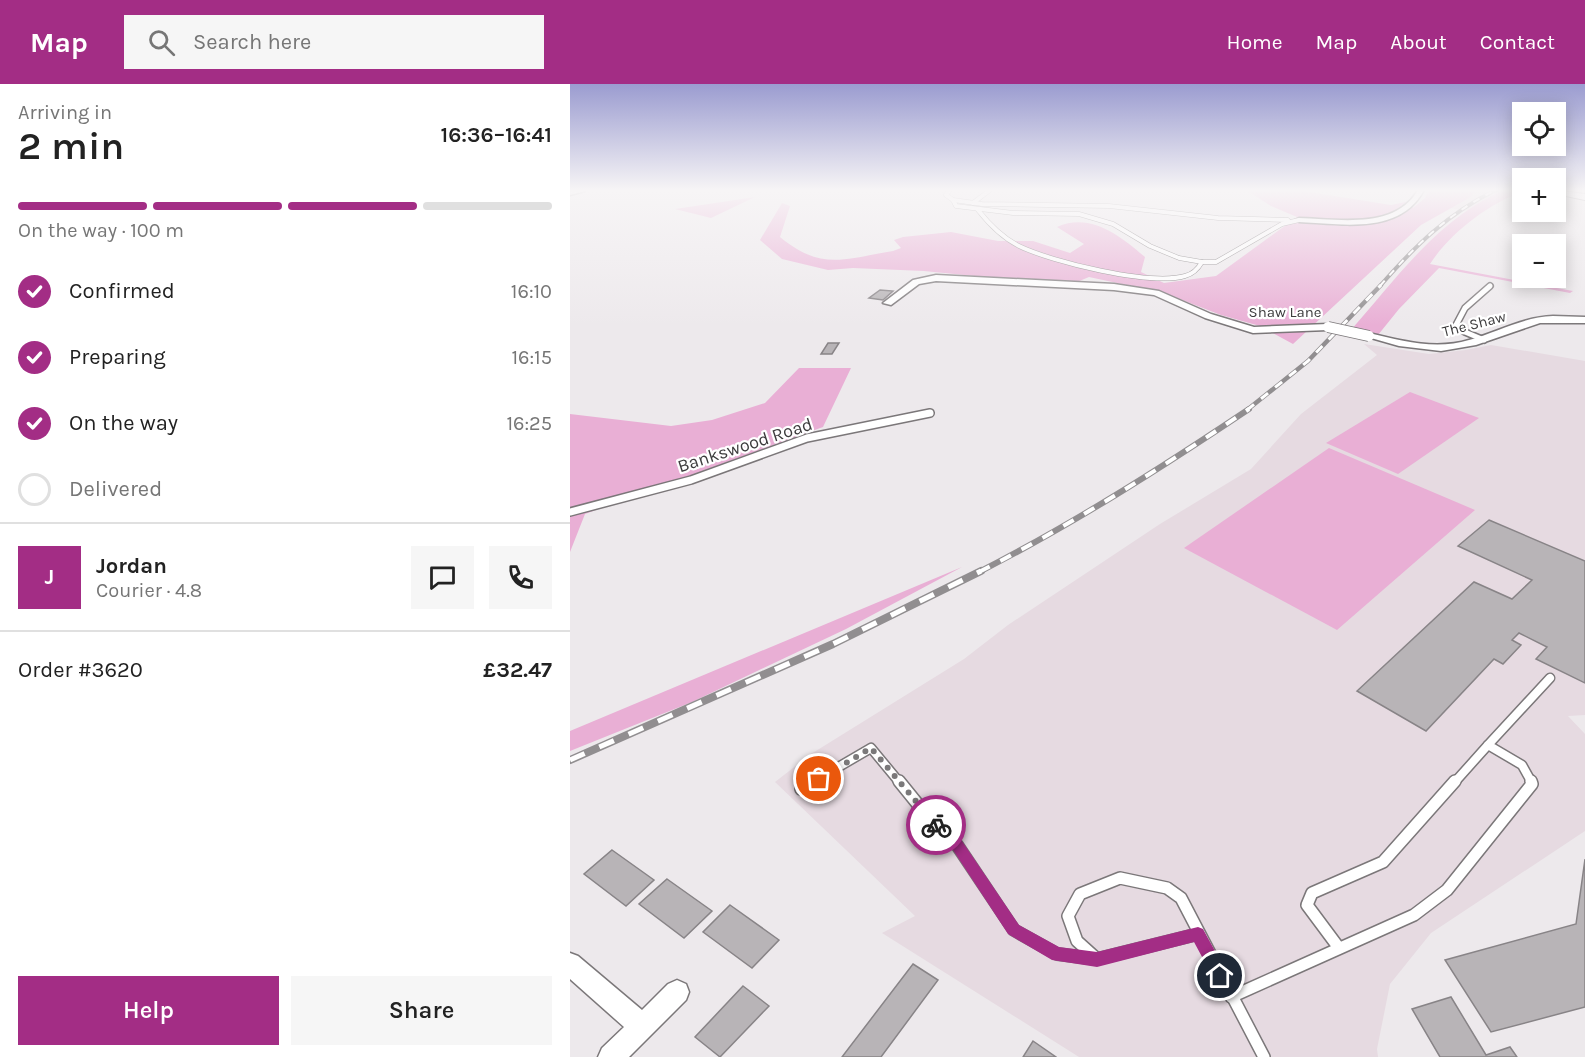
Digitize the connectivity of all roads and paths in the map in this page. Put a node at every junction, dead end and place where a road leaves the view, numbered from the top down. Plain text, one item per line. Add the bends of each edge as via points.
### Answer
1 (1005, 235) edge
2 (1132, 235) edge
3 (1262, 235) edge
4 (1202, 262) junction
5 (1490, 286) dead end
6 (888, 303) dead end
7 (1585, 320) edge
8 (1369, 336) joint
9 (1484, 340) junction
10 (930, 413) dead end
11 (570, 512) edge
12 (1550, 678) dead end
13 (1488, 745) junction
14 (801, 789) dead end
15 (1198, 934) junction
16 (1339, 948) junction
17 (1097, 959) junction
18 (570, 964) edge
19 (677, 992) dead end
20 (1231, 997) junction
21 (642, 1026) junction
22 (610, 1057) edge
23 (1264, 1057) edge

1 - 4 lane via 1019,246 1070,264 1155,277 1196,273
2 - 4 lane via 1179,258
3 - 4 lane via 1216,262
5 - 9 lane via 1468,305 1456,325
6 - 8 street, Shaw Lane, bridge via 916,282 936,278 1114,287 1156,293 1253,330 1328,327
7 - 9 street, The Shaw via 1539,321
8 - 9 street, The Shaw via 1441,348
10 - 11 lane, Bankswood Road via 807,438 691,480
12 - 13 lane
13 - 16 lane via 1383,862 1312,893 1307,905
13 - 16 lane via 1522,765 1531,775 1532,784 1447,890 1414,915
14 - 17 lane via 871,748 929,818 957,845 1014,930 1057,954
15 - 17 lane
15 - 17 lane via 1181,898 1167,888 1120,878 1080,894 1068,916 1077,941
15 - 20 lane
16 - 20 lane
18 - 21 street
19 - 21 street
20 - 23 lane
21 - 22 street

